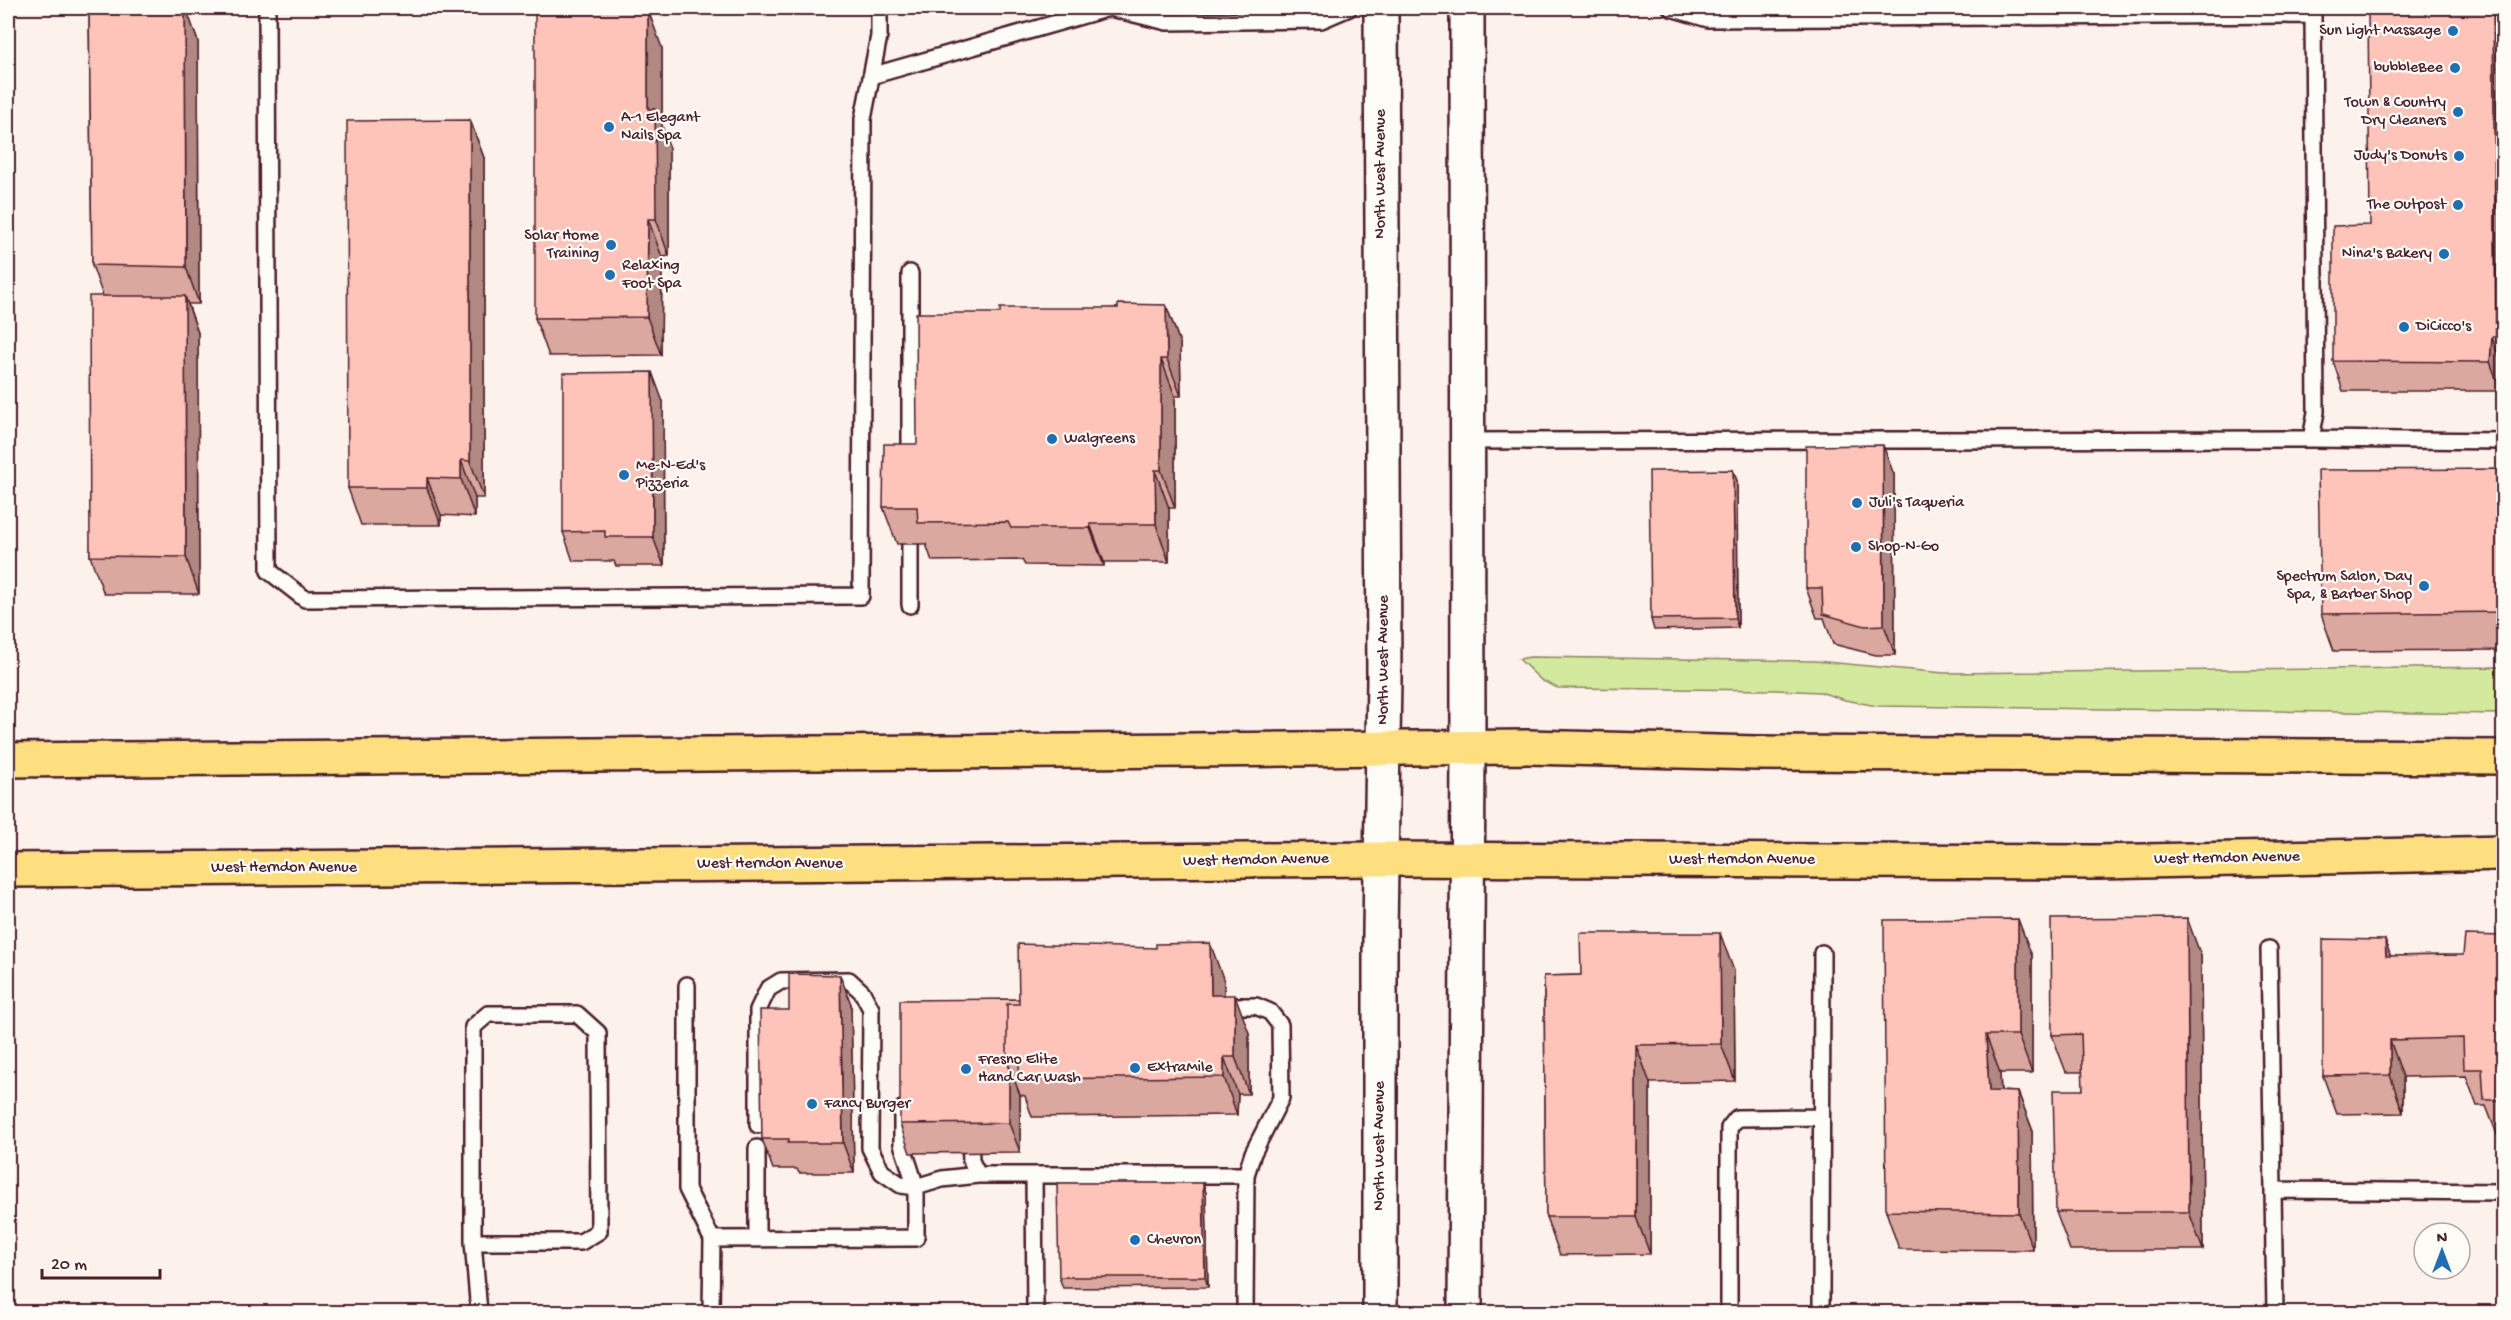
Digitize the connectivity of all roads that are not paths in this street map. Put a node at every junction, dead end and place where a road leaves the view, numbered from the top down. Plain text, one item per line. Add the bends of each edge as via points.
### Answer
1 (267, 8) edge
2 (879, 8) edge
3 (1110, 8) edge
4 (1349, 8) edge
5 (1381, 8) edge
6 (1467, 8) edge
7 (1671, 8) edge
8 (871, 76) junction
9 (910, 273) dead end
10 (2311, 438) junction
11 (1468, 441) junction
12 (2504, 441) edge
13 (910, 474) edge
14 (910, 510) edge
15 (910, 605) dead end
16 (1468, 749) junction
17 (1384, 750) junction
18 (2504, 757) edge
19 (8, 760) edge
20 (2504, 853) edge
21 (1380, 859) junction
22 (1467, 860) junction
23 (8, 870) edge
24 (2269, 949) dead end
25 (1822, 952) dead end
26 (687, 985) dead end
27 (1220, 1006) edge
28 (902, 1098) edge
29 (970, 1115) edge
30 (1821, 1118) junction
31 (758, 1125) dead end
32 (757, 1148) dead end
33 (978, 1175) junction
34 (1034, 1175) junction
35 (1246, 1175) junction
36 (916, 1186) junction
37 (2274, 1190) junction
38 (2504, 1192) edge
39 (712, 1239) junction
40 (757, 1239) junction
41 (473, 1242) junction
42 (479, 1312) edge
43 (711, 1312) edge
44 (1035, 1312) edge
45 (1245, 1312) edge
46 (1380, 1312) edge
47 (1465, 1312) edge
48 (1729, 1312) edge
49 (1821, 1312) edge
50 (2276, 1312) edge

1 - 8 lane via 269,571 305,599 861,596 863,119
2 - 8 lane via 879,36
3 - 4 lane via 1167,22 1322,20
3 - 8 lane
5 - 17 street, North West Avenue
6 - 11 street
7 - 10 lane via 1708,19 2313,15 2316,412
9 - 13 lane
10 - 11 lane
10 - 12 lane
11 - 16 street
14 - 15 lane
16 - 17 main road
16 - 18 main road
16 - 22 street
17 - 19 main road
17 - 21 street, North West Avenue
20 - 22 main road, West Herndon Avenue via 2098,862
21 - 22 main road, West Herndon Avenue
21 - 23 main road, West Herndon Avenue
21 - 46 street, North West Avenue
22 - 47 street
24 - 37 lane
25 - 30 lane
26 - 39 lane via 687,1189
27 - 35 lane via 1256,1006 1270,1012 1280,1025 1281,1098
28 - 36 lane via 902,1144
29 - 33 lane via 971,1161
30 - 48 lane via 1737,1118 1729,1128
30 - 49 lane
31 - 36 lane via 758,1010 768,989 781,981 849,980 862,992 871,1009 870,1148 882,1172 901,1185
32 - 40 lane
33 - 34 lane
33 - 36 lane
34 - 35 lane
34 - 44 lane
35 - 45 lane
36 - 40 lane via 916,1238
37 - 38 lane
37 - 50 lane
39 - 40 lane
39 - 43 lane
41 - 41 lane via 474,1028 488,1014 576,1014 598,1033 599,1231 581,1242
41 - 42 lane

